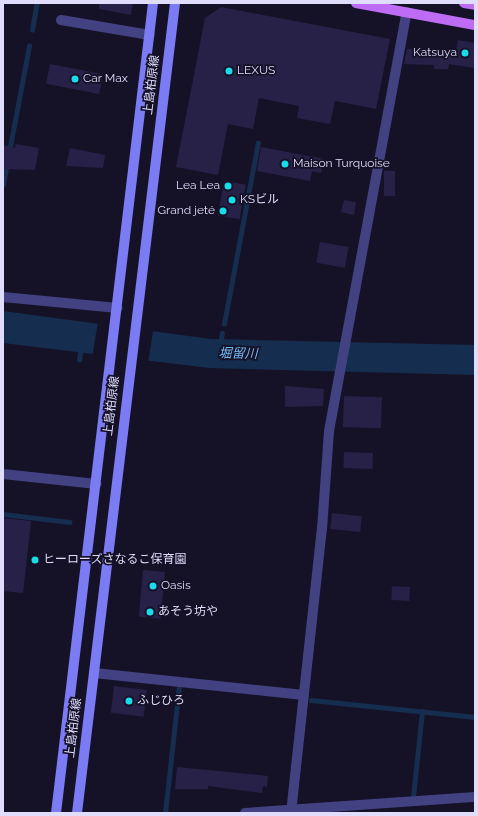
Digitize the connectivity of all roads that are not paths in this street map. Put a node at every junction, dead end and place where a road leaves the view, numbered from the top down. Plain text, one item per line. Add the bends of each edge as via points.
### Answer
1 (154, 3) edge
2 (175, 3) edge
3 (356, 3) edge
4 (464, 3) edge
5 (475, 5) edge
6 (408, 12) junction
7 (61, 20) dead end
8 (475, 24) edge
9 (150, 35) junction
10 (3, 297) edge
11 (117, 312) junction
12 (3, 474) edge
13 (96, 484) junction
14 (94, 673) junction
15 (304, 695) junction
16 (475, 796) edge
17 (292, 811) edge
18 (56, 813) edge
19 (77, 813) edge
20 (245, 813) edge

1 - 9 street, 上島柏原線
2 - 14 street, 上島柏原線
3 - 6 main road
4 - 5 main road
6 - 8 main road
6 - 15 street via 345,334 329,431
7 - 9 street
9 - 11 street, 上島柏原線
10 - 11 street
11 - 13 street, 上島柏原線
12 - 13 street
13 - 18 street, 上島柏原線
14 - 15 street
14 - 19 street, 上島柏原線
15 - 17 street
16 - 17 street
17 - 20 street

